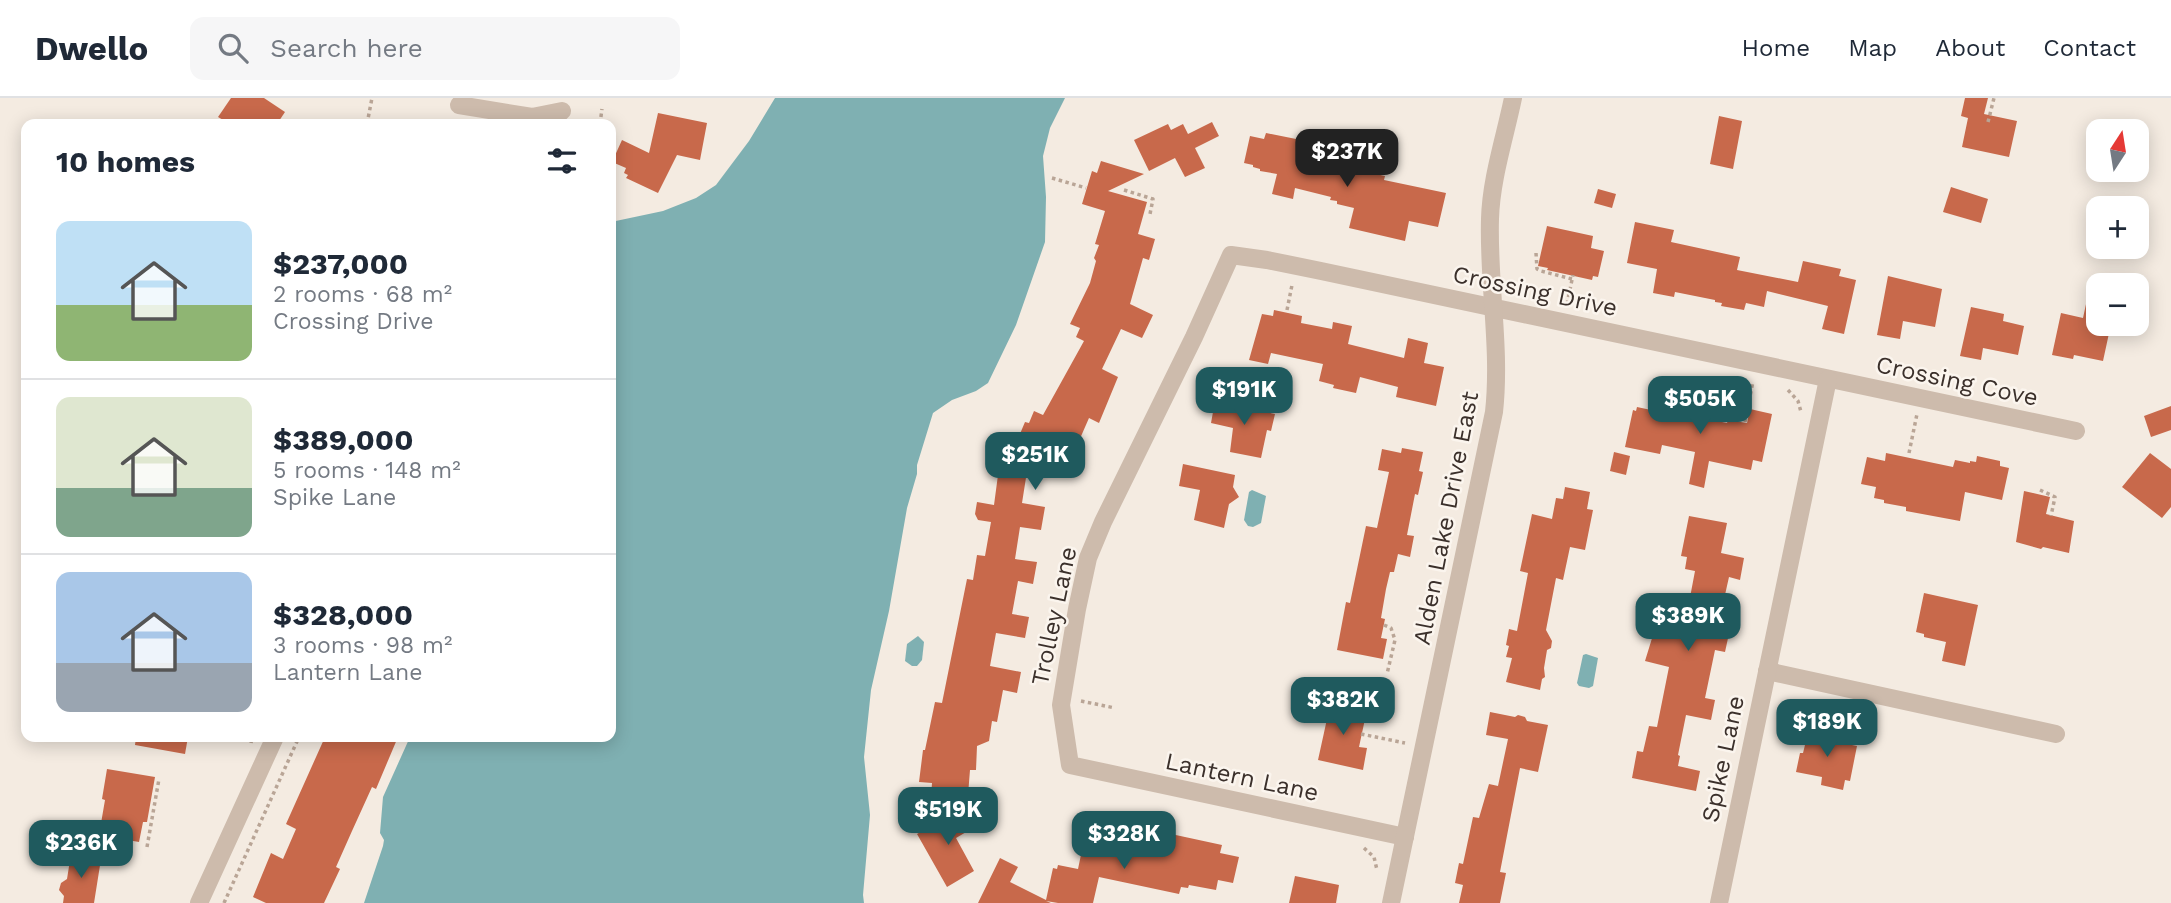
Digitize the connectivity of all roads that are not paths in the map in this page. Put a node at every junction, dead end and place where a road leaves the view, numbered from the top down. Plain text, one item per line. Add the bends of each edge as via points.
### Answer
1 (1513, 98) edge
2 (455, 101) edge
3 (562, 111) dead end
4 (464, 119) edge
5 (1231, 256) joint
6 (1494, 308) junction
7 (1828, 379) junction
8 (2076, 430) dead end
9 (1767, 671) junction
10 (2056, 734) dead end
11 (273, 742) edge
12 (1070, 765) joint
13 (1405, 836) junction
14 (199, 903) edge
15 (1391, 903) edge
16 (1719, 903) edge

1 - 6 street, Alden Lake Drive East via 1490,216
2 - 3 street via 532,117
2 - 4 street
5 - 6 street, Crossing Drive
5 - 12 street, Trolley Lane via 1095,539 1062,696 1061,719
6 - 7 street, Crossing Drive
6 - 13 street, Alden Lake Drive East via 1494,412
7 - 8 street, Crossing Cove
7 - 9 street, Spike Lane
9 - 10 street
9 - 16 street, Spike Lane
11 - 14 street
12 - 13 street, Lantern Lane
13 - 15 street, Alden Lake Drive East

